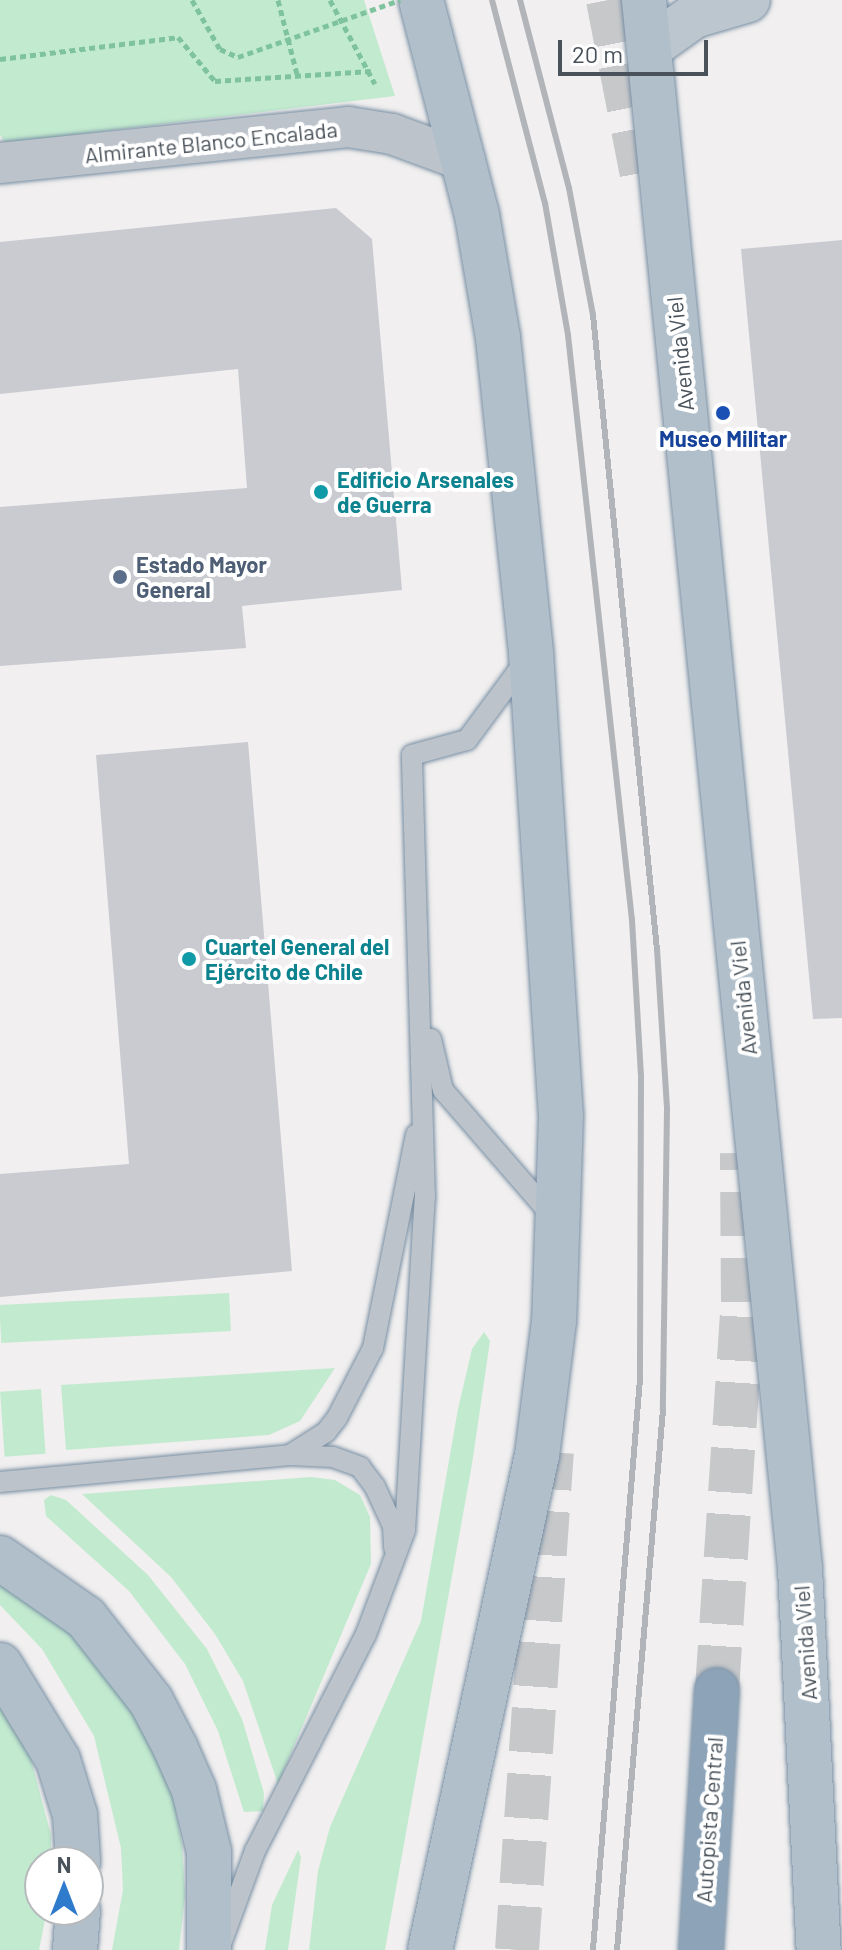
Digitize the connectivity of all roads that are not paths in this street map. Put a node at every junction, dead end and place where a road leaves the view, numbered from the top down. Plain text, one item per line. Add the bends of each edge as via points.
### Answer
1 (421, 0) edge
2 (644, 0) edge
3 (748, 0) edge
4 (649, 48) junction
5 (465, 161) junction
6 (0, 163) edge
7 (531, 653) junction
8 (423, 1008) junction
9 (422, 1106) junction
10 (559, 1224) junction
11 (290, 1455) junction
12 (0, 1482) edge
13 (0, 1558) edge
14 (395, 1568) junction
15 (0, 1665) edge
16 (717, 1690) tunnel mouth
17 (77, 1846) edge
18 (77, 1926) edge
19 (75, 1950) edge
20 (209, 1950) edge
21 (218, 1950) edge
22 (430, 1950) edge
23 (701, 1950) edge
24 (819, 1950) edge

1 - 5 main road
2 - 4 main road, Avenida Viel
3 - 4 street via 694,16
4 - 24 main road, Avenida Viel via 800,1568
5 - 6 street, Almirante Blanco Encalada via 392,134 348,127
5 - 7 main road via 498,338
7 - 8 lane via 467,740 412,755
7 - 10 main road via 558,1006
8 - 9 lane
8 - 10 lane via 443,1090
9 - 11 lane via 373,1348 337,1418 326,1432
9 - 14 lane via 421,1328 408,1505
10 - 22 main road via 545,1404 526,1524 447,1854
11 - 12 lane
11 - 14 lane via 333,1457 360,1467 393,1526
13 - 20 main road via 86,1618 157,1712 203,1821 211,1885
14 - 21 lane via 255,1851
15 - 17 main road via 58,1760 75,1815
16 - 23 highway, Autopista Central
18 - 19 main road

